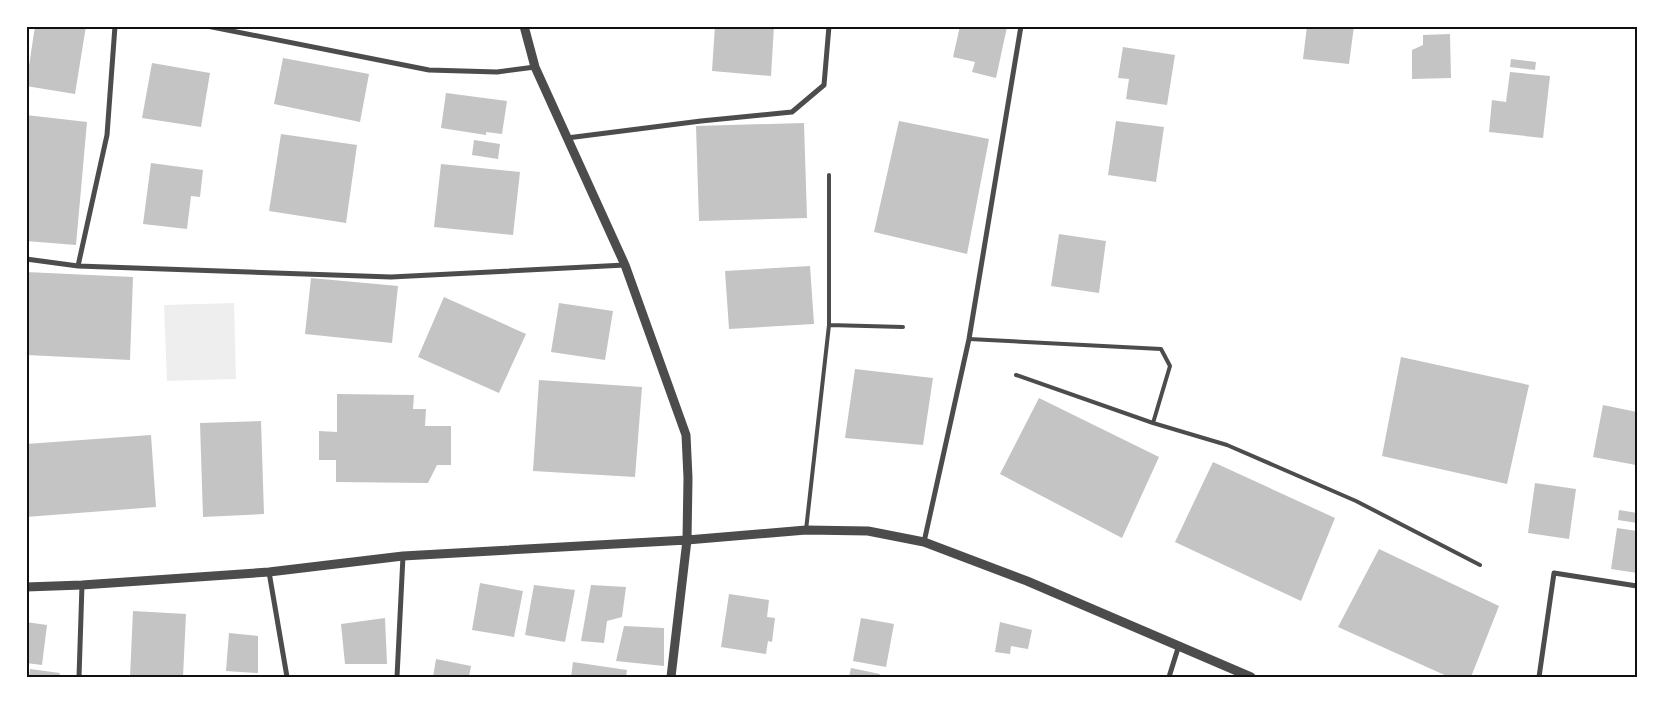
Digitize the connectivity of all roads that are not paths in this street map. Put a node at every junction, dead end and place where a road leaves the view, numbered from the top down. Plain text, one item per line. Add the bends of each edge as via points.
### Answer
1 (115, 26) edge
2 (207, 26) edge
3 (524, 26) edge
4 (829, 26) edge
5 (1021, 26) edge
6 (535, 67) junction
7 (567, 138) junction
8 (829, 175) dead end
9 (26, 259) edge
10 (625, 265) junction
11 (78, 266) junction
12 (829, 325) junction
13 (903, 327) dead end
14 (969, 339) junction
15 (1016, 375) dead end
16 (1152, 423) junction
17 (806, 530) junction
18 (688, 540) junction
19 (924, 542) junction
20 (403, 556) junction
21 (1480, 565) dead end
22 (269, 572) junction
23 (82, 585) junction
24 (1637, 586) edge
25 (26, 587) edge
26 (1179, 645) junction
27 (79, 677) edge
28 (288, 677) edge
29 (397, 677) edge
30 (671, 677) edge
31 (1169, 677) edge
32 (1251, 677) edge
33 (1539, 677) edge

1 - 11 street via 107,135
2 - 6 street via 429,70 497,72
3 - 6 street
4 - 7 street via 824,85 792,112
5 - 14 street
6 - 7 street
7 - 10 street
8 - 12 lane
9 - 11 street
10 - 11 street via 391,277
10 - 18 street via 686,435
12 - 13 lane
12 - 17 lane
14 - 16 lane via 1161,349 1170,366
14 - 19 street
15 - 16 lane
16 - 21 lane via 1227,445 1348,497
17 - 18 street
17 - 19 street via 868,531
18 - 20 street
18 - 30 street
19 - 26 street
20 - 22 street
20 - 29 street
22 - 23 street
22 - 28 street
23 - 25 street
23 - 27 street
24 - 33 street via 1554,573
26 - 31 street
26 - 32 street

